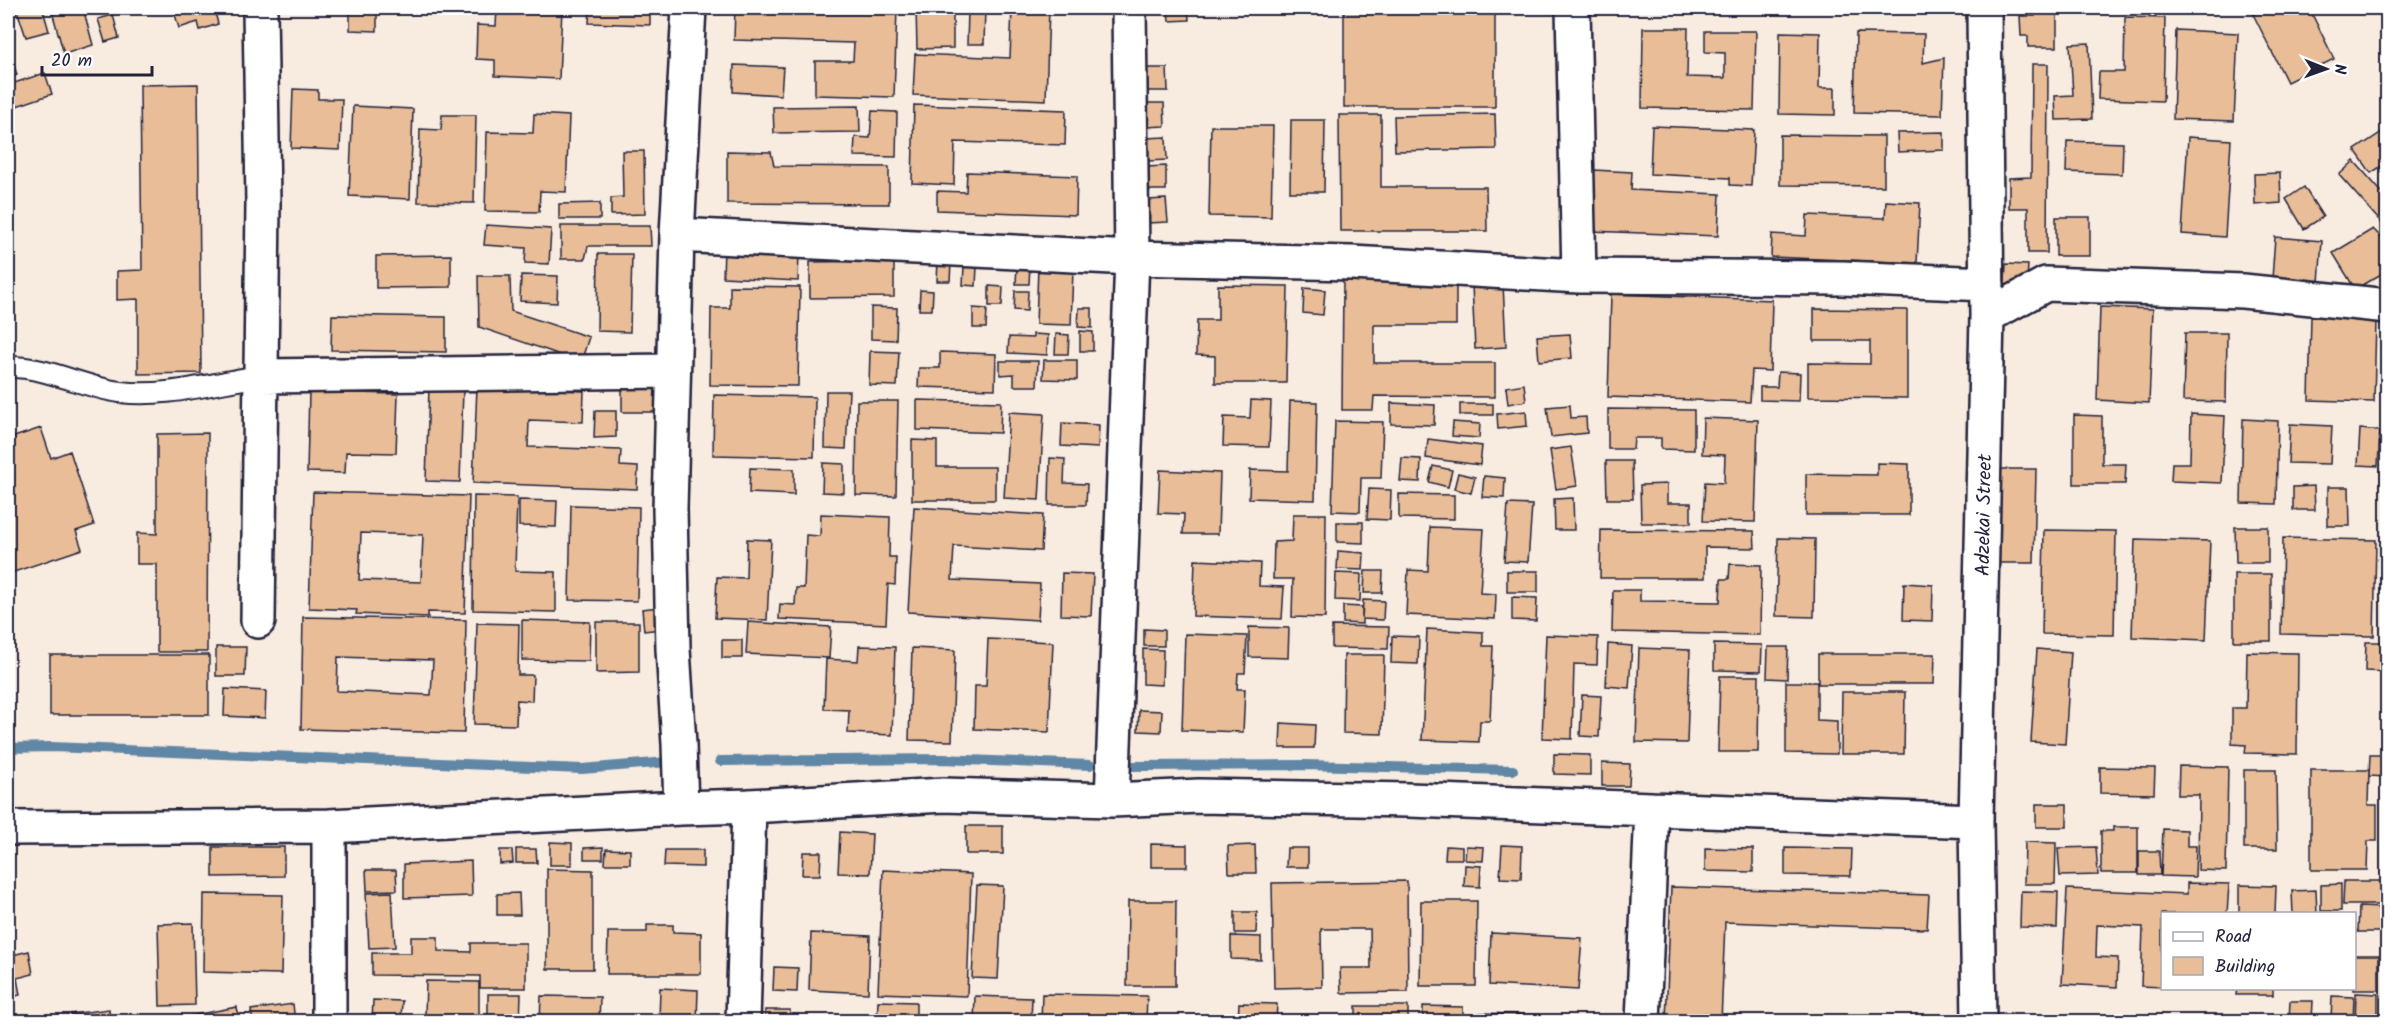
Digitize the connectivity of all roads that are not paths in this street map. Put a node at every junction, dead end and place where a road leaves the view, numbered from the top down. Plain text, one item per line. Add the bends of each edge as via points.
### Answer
1 (260, 8) edge
2 (689, 8) edge
3 (1129, 8) edge
4 (1573, 8) edge
5 (1984, 8) edge
6 (677, 235) junction
7 (1132, 258) junction
8 (1579, 276) junction
9 (1987, 300) junction
10 (2388, 306) edge
11 (8, 367) edge
12 (672, 371) junction
13 (262, 376) junction
14 (258, 621) dead end
15 (1112, 800) junction
16 (749, 806) junction
17 (681, 808) junction
18 (1652, 809) junction
19 (1976, 821) junction
20 (328, 826) junction
21 (8, 828) edge
22 (329, 1022) edge
23 (743, 1022) edge
24 (1644, 1022) edge
25 (1979, 1022) edge

1 - 13 street
2 - 6 street
3 - 7 street
4 - 8 street
5 - 9 street, Adzekai Street
6 - 7 street
6 - 12 street
7 - 8 street via 1352,263
7 - 15 street
8 - 9 street via 1842,278
9 - 10 street via 2046,284 2243,291
9 - 19 street, Adzekai Street
11 - 13 lane via 40,370 120,392 152,392
12 - 13 street
12 - 17 street via 670,509
13 - 14 street
15 - 16 street via 944,795
15 - 18 street via 1199,796
16 - 17 street
16 - 23 street
17 - 20 street
18 - 19 street
18 - 24 street
19 - 25 street, Adzekai Street
20 - 21 street
20 - 22 street

